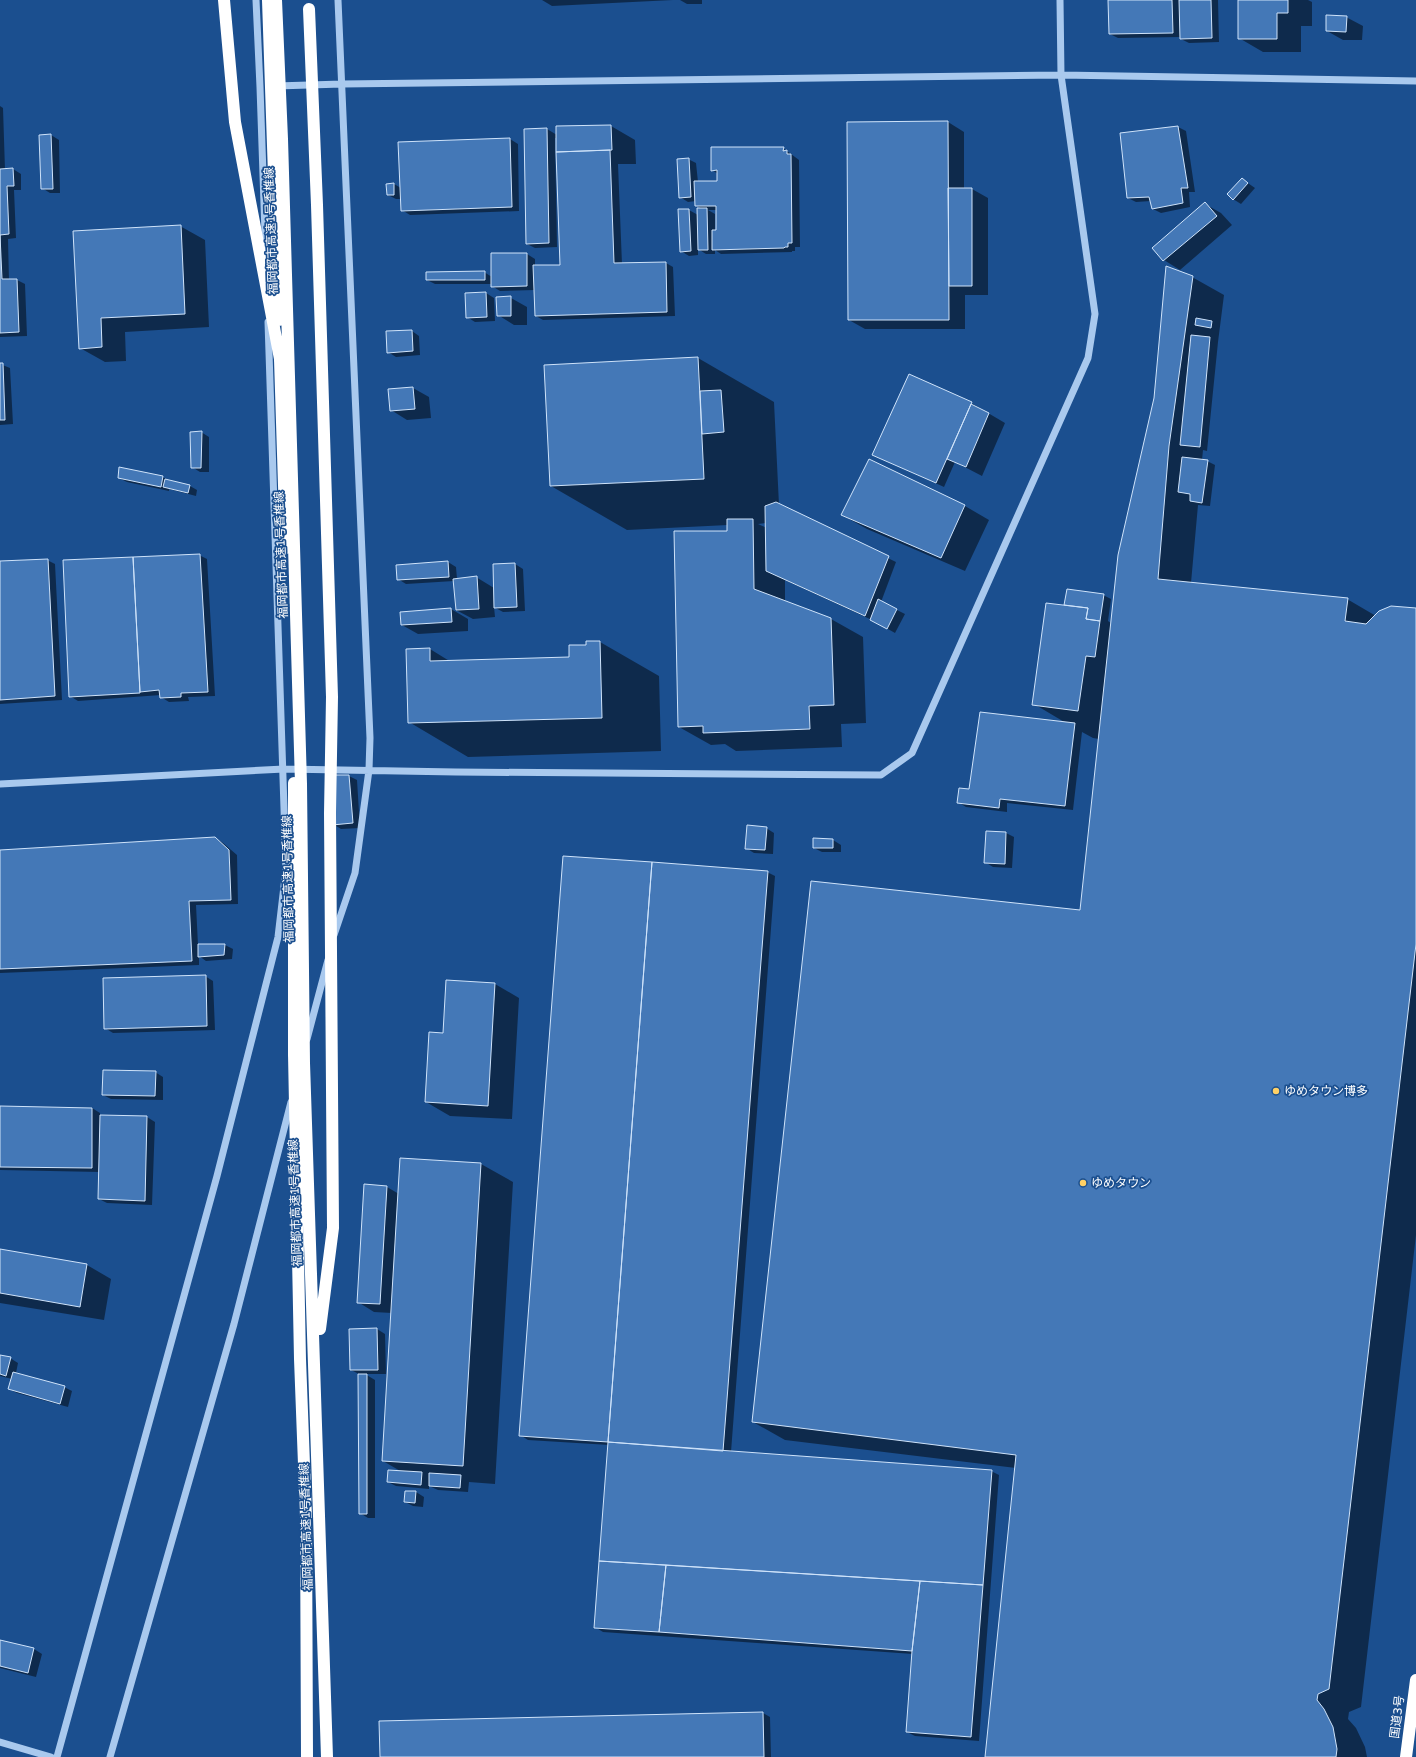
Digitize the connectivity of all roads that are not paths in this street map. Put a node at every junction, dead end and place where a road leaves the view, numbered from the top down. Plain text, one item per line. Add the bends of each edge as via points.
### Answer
1 (224, 0) edge
2 (256, 0) edge
3 (268, 0) edge
4 (276, 0) edge
5 (338, 0) edge
6 (1060, 0) edge
7 (310, 5) edge
8 (1061, 75) junction
9 (1416, 82) edge
10 (342, 84) junction
11 (260, 87) junction
12 (280, 359) junction
13 (284, 769) junction
14 (368, 770) junction
15 (0, 784) edge
16 (315, 1361) junction
17 (1416, 1680) edge
18 (0, 1742) edge
19 (51, 1757) edge
20 (57, 1757) edge
21 (110, 1757) edge
22 (307, 1757) edge
23 (327, 1757) edge
24 (1406, 1757) edge

1 - 12 highway, bridge via 235,122
2 - 11 street
3 - 12 highway, 福岡都市高速1号香椎線, bridge
4 - 16 highway, 福岡都市高速1号香椎線, bridge via 301,784 304,1063
5 - 10 street
6 - 8 street
7 - 16 highway, bridge via 332,697 330,829 333,1228
8 - 9 street
8 - 10 street
8 - 14 street via 1095,314 1088,358 912,753 881,775
10 - 11 street
10 - 14 street via 370,730
11 - 13 street
12 - 22 highway, 福岡都市高速1号香椎線, bridge via 294,783 294,1054 306,1517
13 - 14 street
13 - 15 street
13 - 20 street via 286,869 278,937 212,1192
14 - 21 street via 355,873 335,932 234,1324
16 - 23 highway, 福岡都市高速1号香椎線, bridge
17 - 24 highway, 国道3号
18 - 19 street

